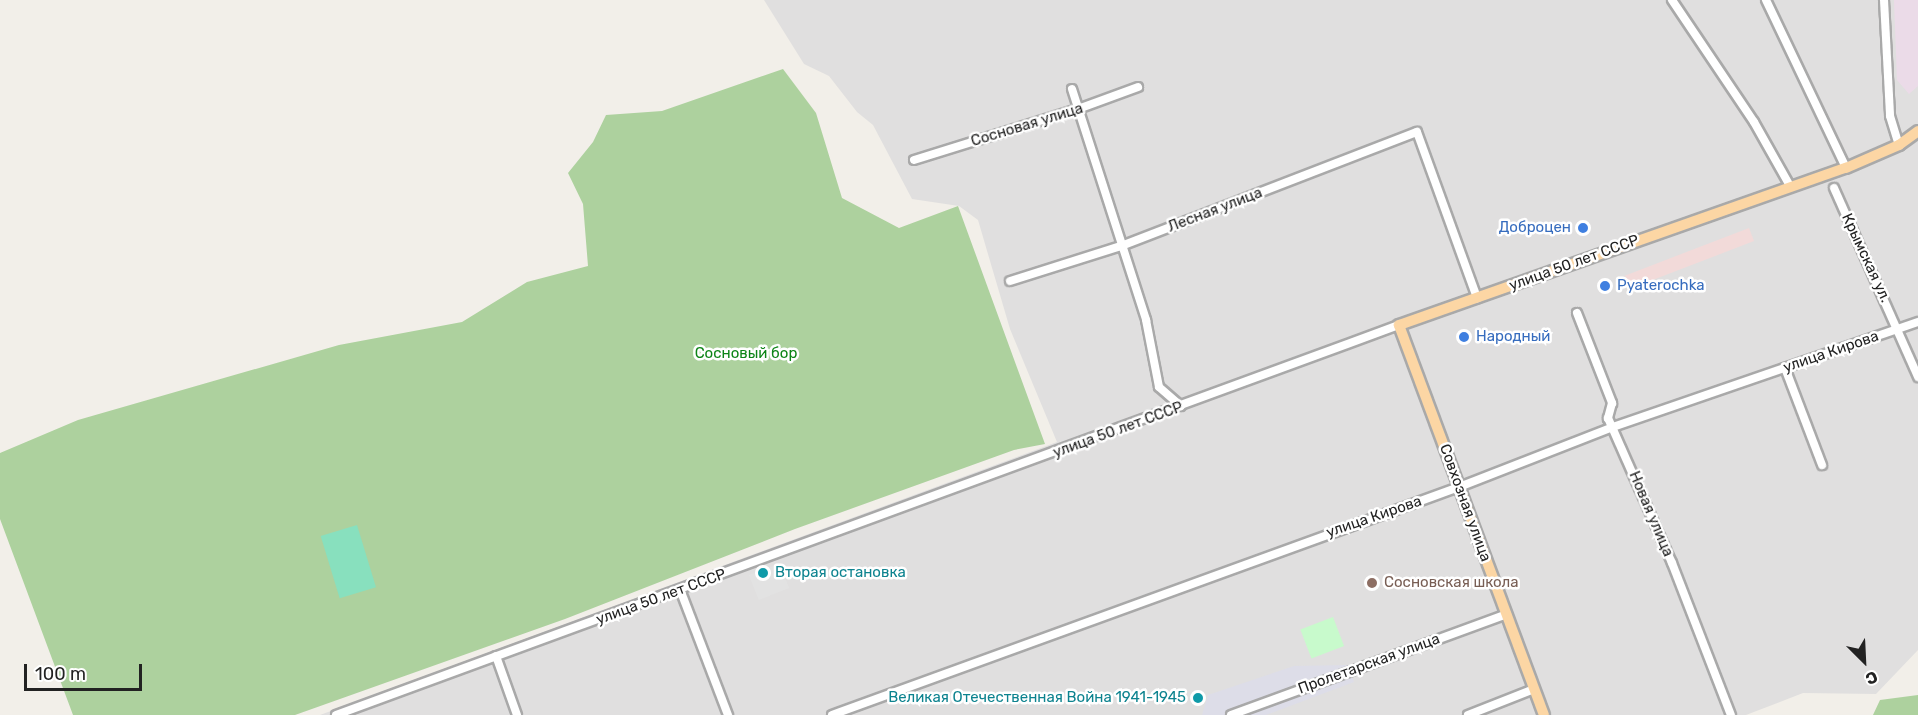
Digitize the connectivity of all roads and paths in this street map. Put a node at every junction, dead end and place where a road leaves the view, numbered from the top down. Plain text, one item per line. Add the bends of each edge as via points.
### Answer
1 (1672, 0) edge
2 (1766, 0) edge
3 (1884, 0) edge
4 (1138, 87) dead end
5 (1072, 89) dead end
6 (1078, 109) junction
7 (1918, 131) edge
8 (1899, 145) junction
9 (914, 160) dead end
10 (1846, 168) junction
11 (1790, 186) junction
12 (1834, 188) dead end
13 (1121, 246) junction
14 (1010, 281) dead end
15 (1477, 298) junction
16 (1577, 313) dead end
17 (1918, 322) edge
18 (1399, 325) junction
19 (1898, 328) junction
20 (1785, 368) junction
21 (1918, 377) edge
22 (1181, 406) junction
23 (1613, 427) junction
24 (1822, 465) dead end
25 (1459, 488) junction
26 (681, 592) junction
27 (1507, 614) junction
28 (496, 656) junction
29 (1534, 689) junction
30 (336, 715) edge
31 (517, 715) edge
32 (729, 715) edge
33 (832, 715) edge
34 (1232, 715) edge
35 (1468, 715) edge
36 (1544, 715) edge
37 (1731, 715) edge

1 - 11 street via 1754,122
2 - 10 street
3 - 8 street via 1890,116
4 - 6 street, Сосновая улица
5 - 6 street
6 - 9 street, Сосновая улица
6 - 13 street
7 - 8 main road, улица 50 лет СССР
8 - 10 main road, улица 50 лет СССР
10 - 11 main road, улица 50 лет СССР
11 - 15 main road, улица 50 лет СССР
12 - 19 street, Крымская ул.
13 - 14 street, Лесная улица
13 - 15 street, Лесная улица via 1417,132
13 - 22 street via 1146,320 1159,387
15 - 18 main road, улица 50 лет СССР
16 - 23 street, Новая улица via 1612,403 1608,418
17 - 19 street, улица Кирова
18 - 22 street, улица 50 лет СССР
18 - 25 main road, Совхозная улица
19 - 20 street, улица Кирова
19 - 21 street, Крымская ул.
20 - 23 street, улица Кирова
20 - 24 street
22 - 26 street, улица 50 лет СССР
23 - 25 street, улица Кирова
23 - 37 street, Новая улица via 1672,563
25 - 27 main road, Совхозная улица
25 - 33 street, улица Кирова
26 - 28 street, улица 50 лет СССР
26 - 32 street
27 - 29 main road, Совхозная улица
27 - 34 street, Пролетарская улица
28 - 30 street, улица 50 лет СССР
28 - 31 street
29 - 35 street
29 - 36 main road, Совхозная улица

